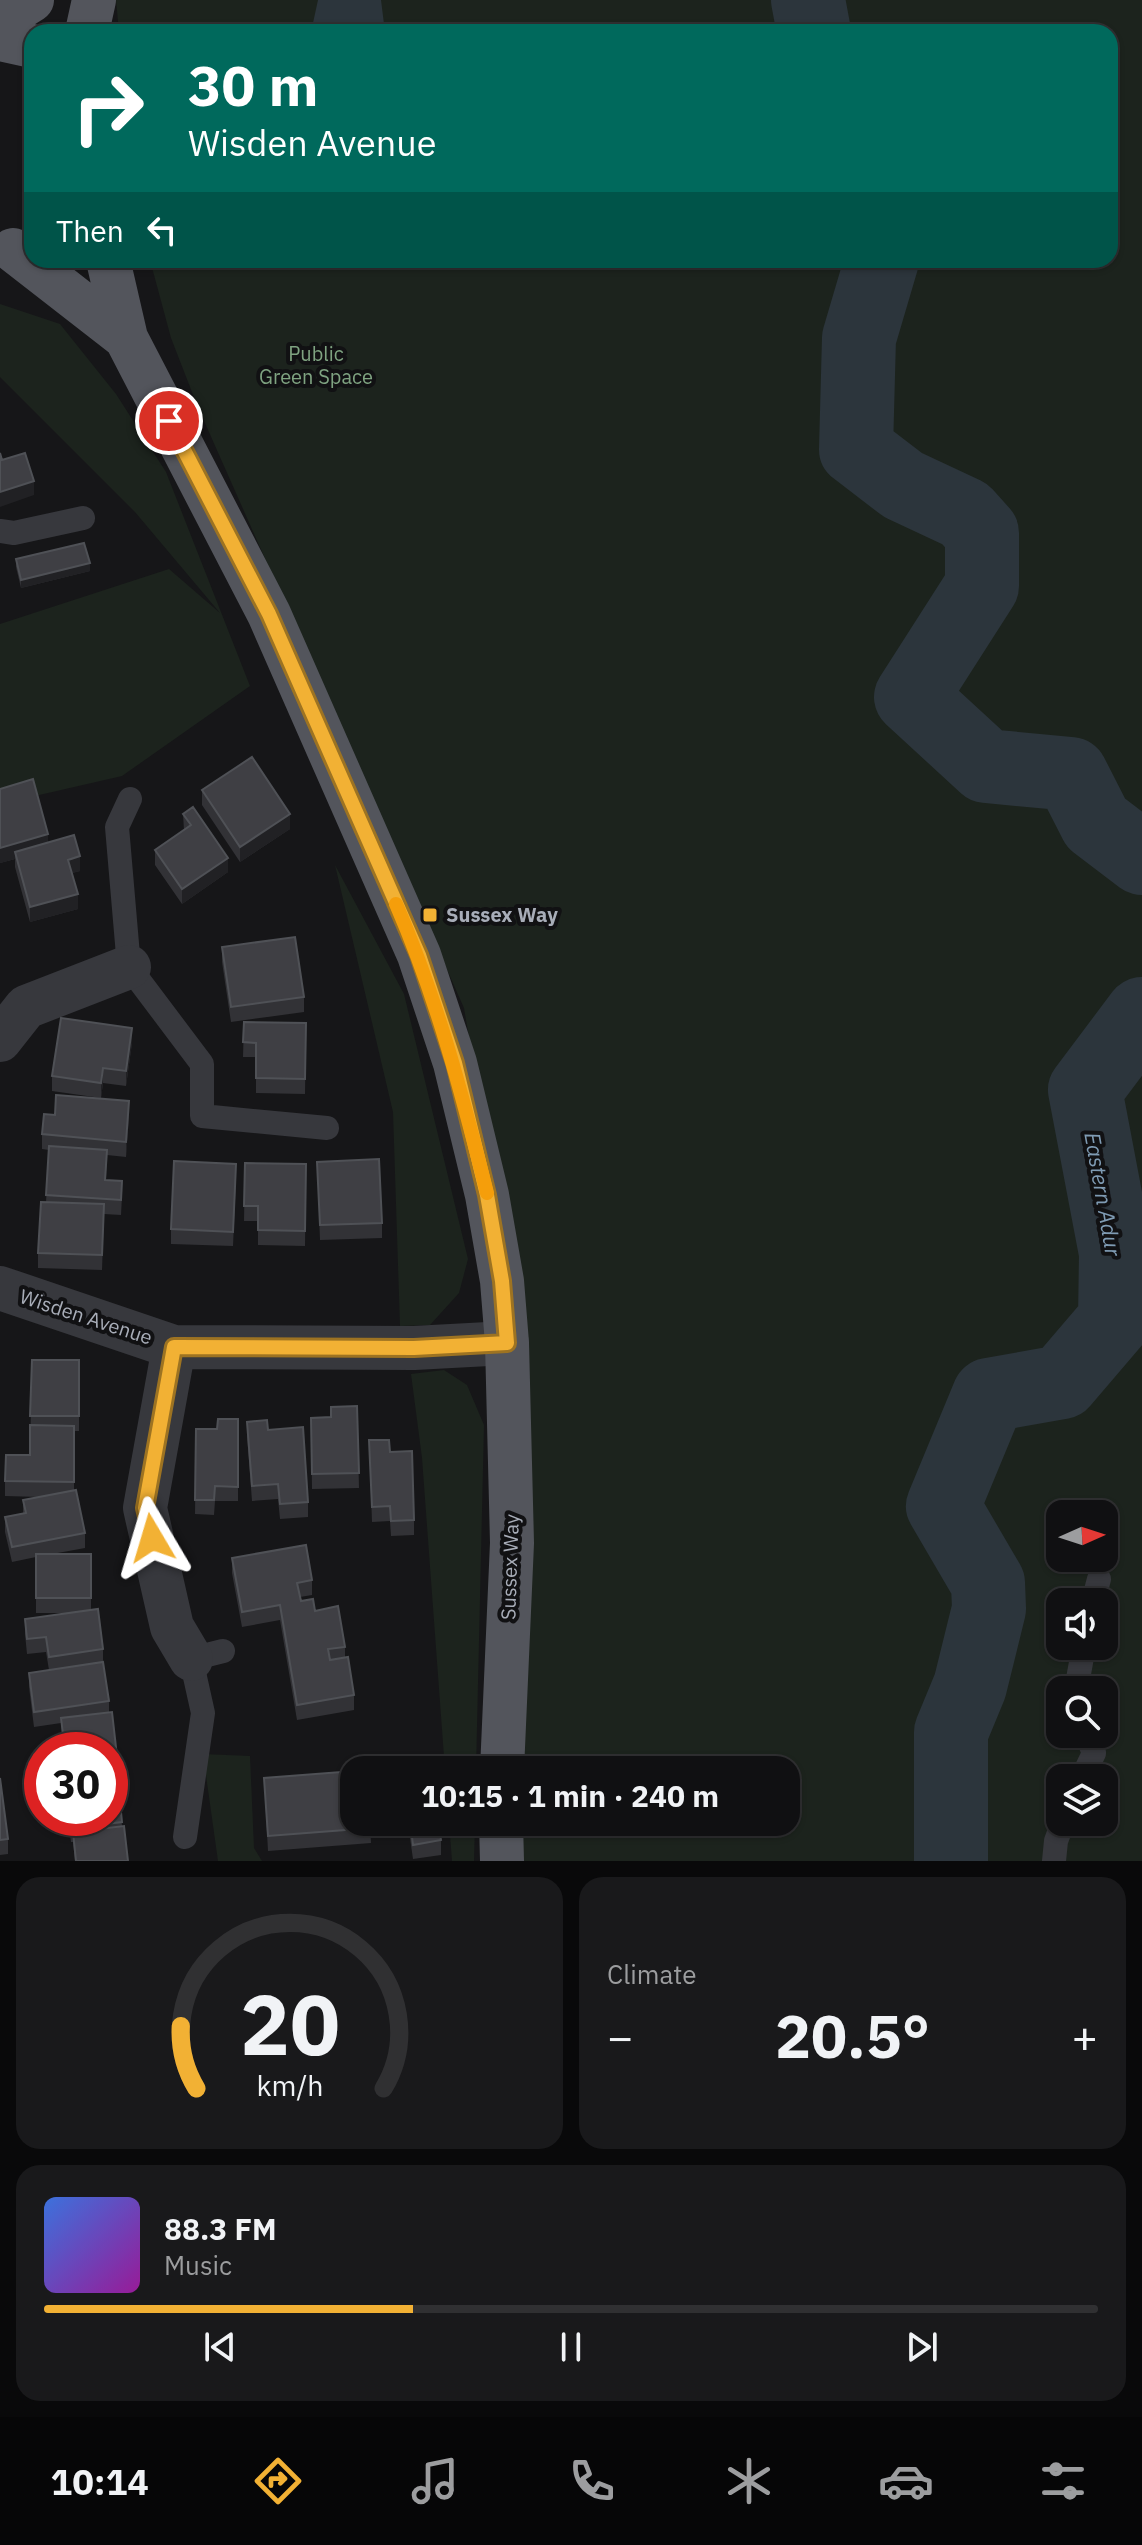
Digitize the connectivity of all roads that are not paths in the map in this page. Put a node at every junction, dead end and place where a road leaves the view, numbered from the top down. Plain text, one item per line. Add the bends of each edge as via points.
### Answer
1 (32, 0) edge
2 (94, 0) edge
3 (0, 20) edge
4 (89, 24) edge
5 (0, 39) edge
6 (24, 44) edge
7 (41, 268) edge
8 (110, 268) edge
9 (126, 338) junction
10 (83, 518) dead end
11 (0, 531) edge
12 (130, 799) dead end
13 (129, 967) junction
14 (0, 1040) edge
15 (327, 1128) dead end
16 (0, 1288) edge
17 (507, 1343) junction
18 (174, 1347) junction
19 (207, 1655) joint
20 (503, 1756) edge
21 (501, 1836) edge
22 (1058, 1836) edge
23 (185, 1837) dead end
24 (502, 1861) edge
25 (1054, 1861) edge

1 - 3 main road
2 - 4 main road
5 - 6 main road
7 - 9 main road, Sussex Way
8 - 9 main road, Sussex Way
9 - 17 main road, Sussex Way via 269,614 419,955 455,1063 487,1195
10 - 11 lane via 14,533
12 - 13 lane via 117,827
13 - 14 street via 26,1007
13 - 15 lane via 202,1064 202,1116
16 - 18 street, Wisden Avenue
17 - 18 street, Wisden Avenue
17 - 20 main road, Sussex Way via 512,1543
18 - 19 street via 145,1508 172,1627
19 - 23 lane
21 - 24 main road
22 - 25 lane

